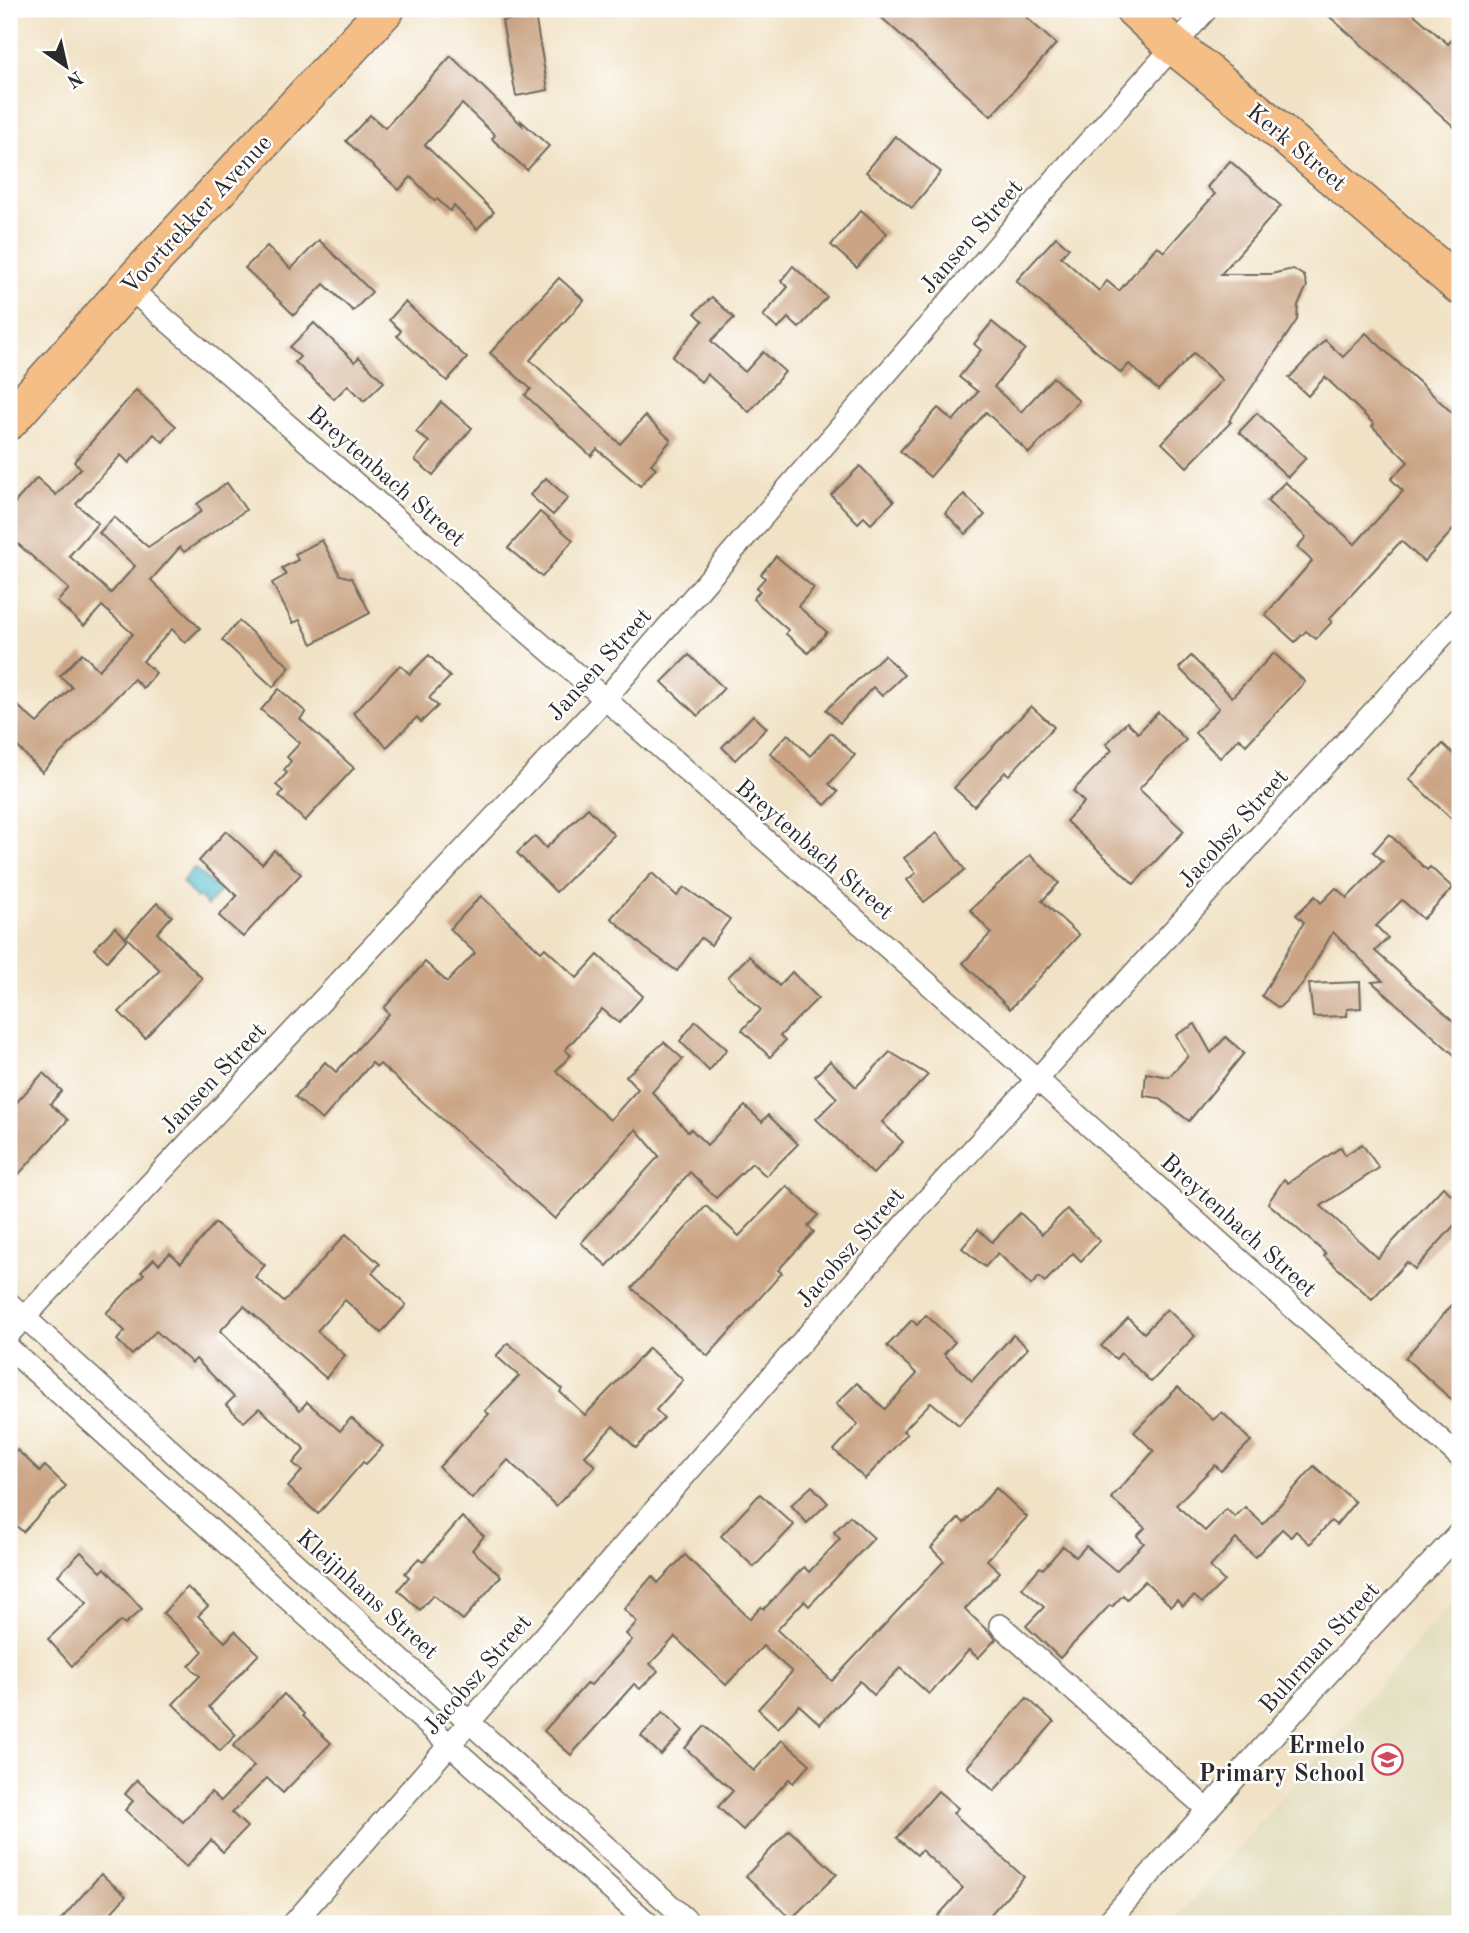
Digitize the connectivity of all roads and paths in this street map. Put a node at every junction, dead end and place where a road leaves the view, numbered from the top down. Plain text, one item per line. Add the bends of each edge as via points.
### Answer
1 (386, 9) edge
2 (1134, 9) edge
3 (1207, 9) edge
4 (1174, 46) junction
5 (1460, 286) edge
6 (128, 287) junction
7 (9, 421) edge
8 (1460, 617) edge
9 (605, 699) junction
10 (1038, 1080) junction
11 (17, 1310) edge
12 (9, 1334) edge
13 (9, 1348) edge
14 (1460, 1457) edge
15 (1460, 1532) edge
16 (1000, 1625) dead end
17 (470, 1722) junction
18 (450, 1745) junction
19 (1208, 1810) junction
20 (293, 1924) edge
21 (649, 1924) edge
22 (691, 1924) edge
23 (1106, 1924) edge

1 - 6 highway, Voortrekker Avenue
2 - 4 highway, Kerk Street
3 - 4 street, Jansen Street
4 - 5 highway, Kerk Street
4 - 9 street, Jansen Street
6 - 7 highway, Voortrekker Avenue
6 - 9 street, Breytenbach Street
8 - 10 street, Jacobsz Street
9 - 10 street, Breytenbach Street
9 - 11 street, Jansen Street
10 - 14 street, Breytenbach Street
10 - 17 street, Jacobsz Street via 908,1220
11 - 12 street, Jansen Street
11 - 17 street, Kleijnhans Street
13 - 18 street
15 - 19 street, Buhrman Street
16 - 19 street
17 - 18 street, Jacobsz Street
17 - 22 street, Kleijnhans Street
18 - 20 street, Jacobsz Street
18 - 21 street
19 - 23 street, Buhrman Street

